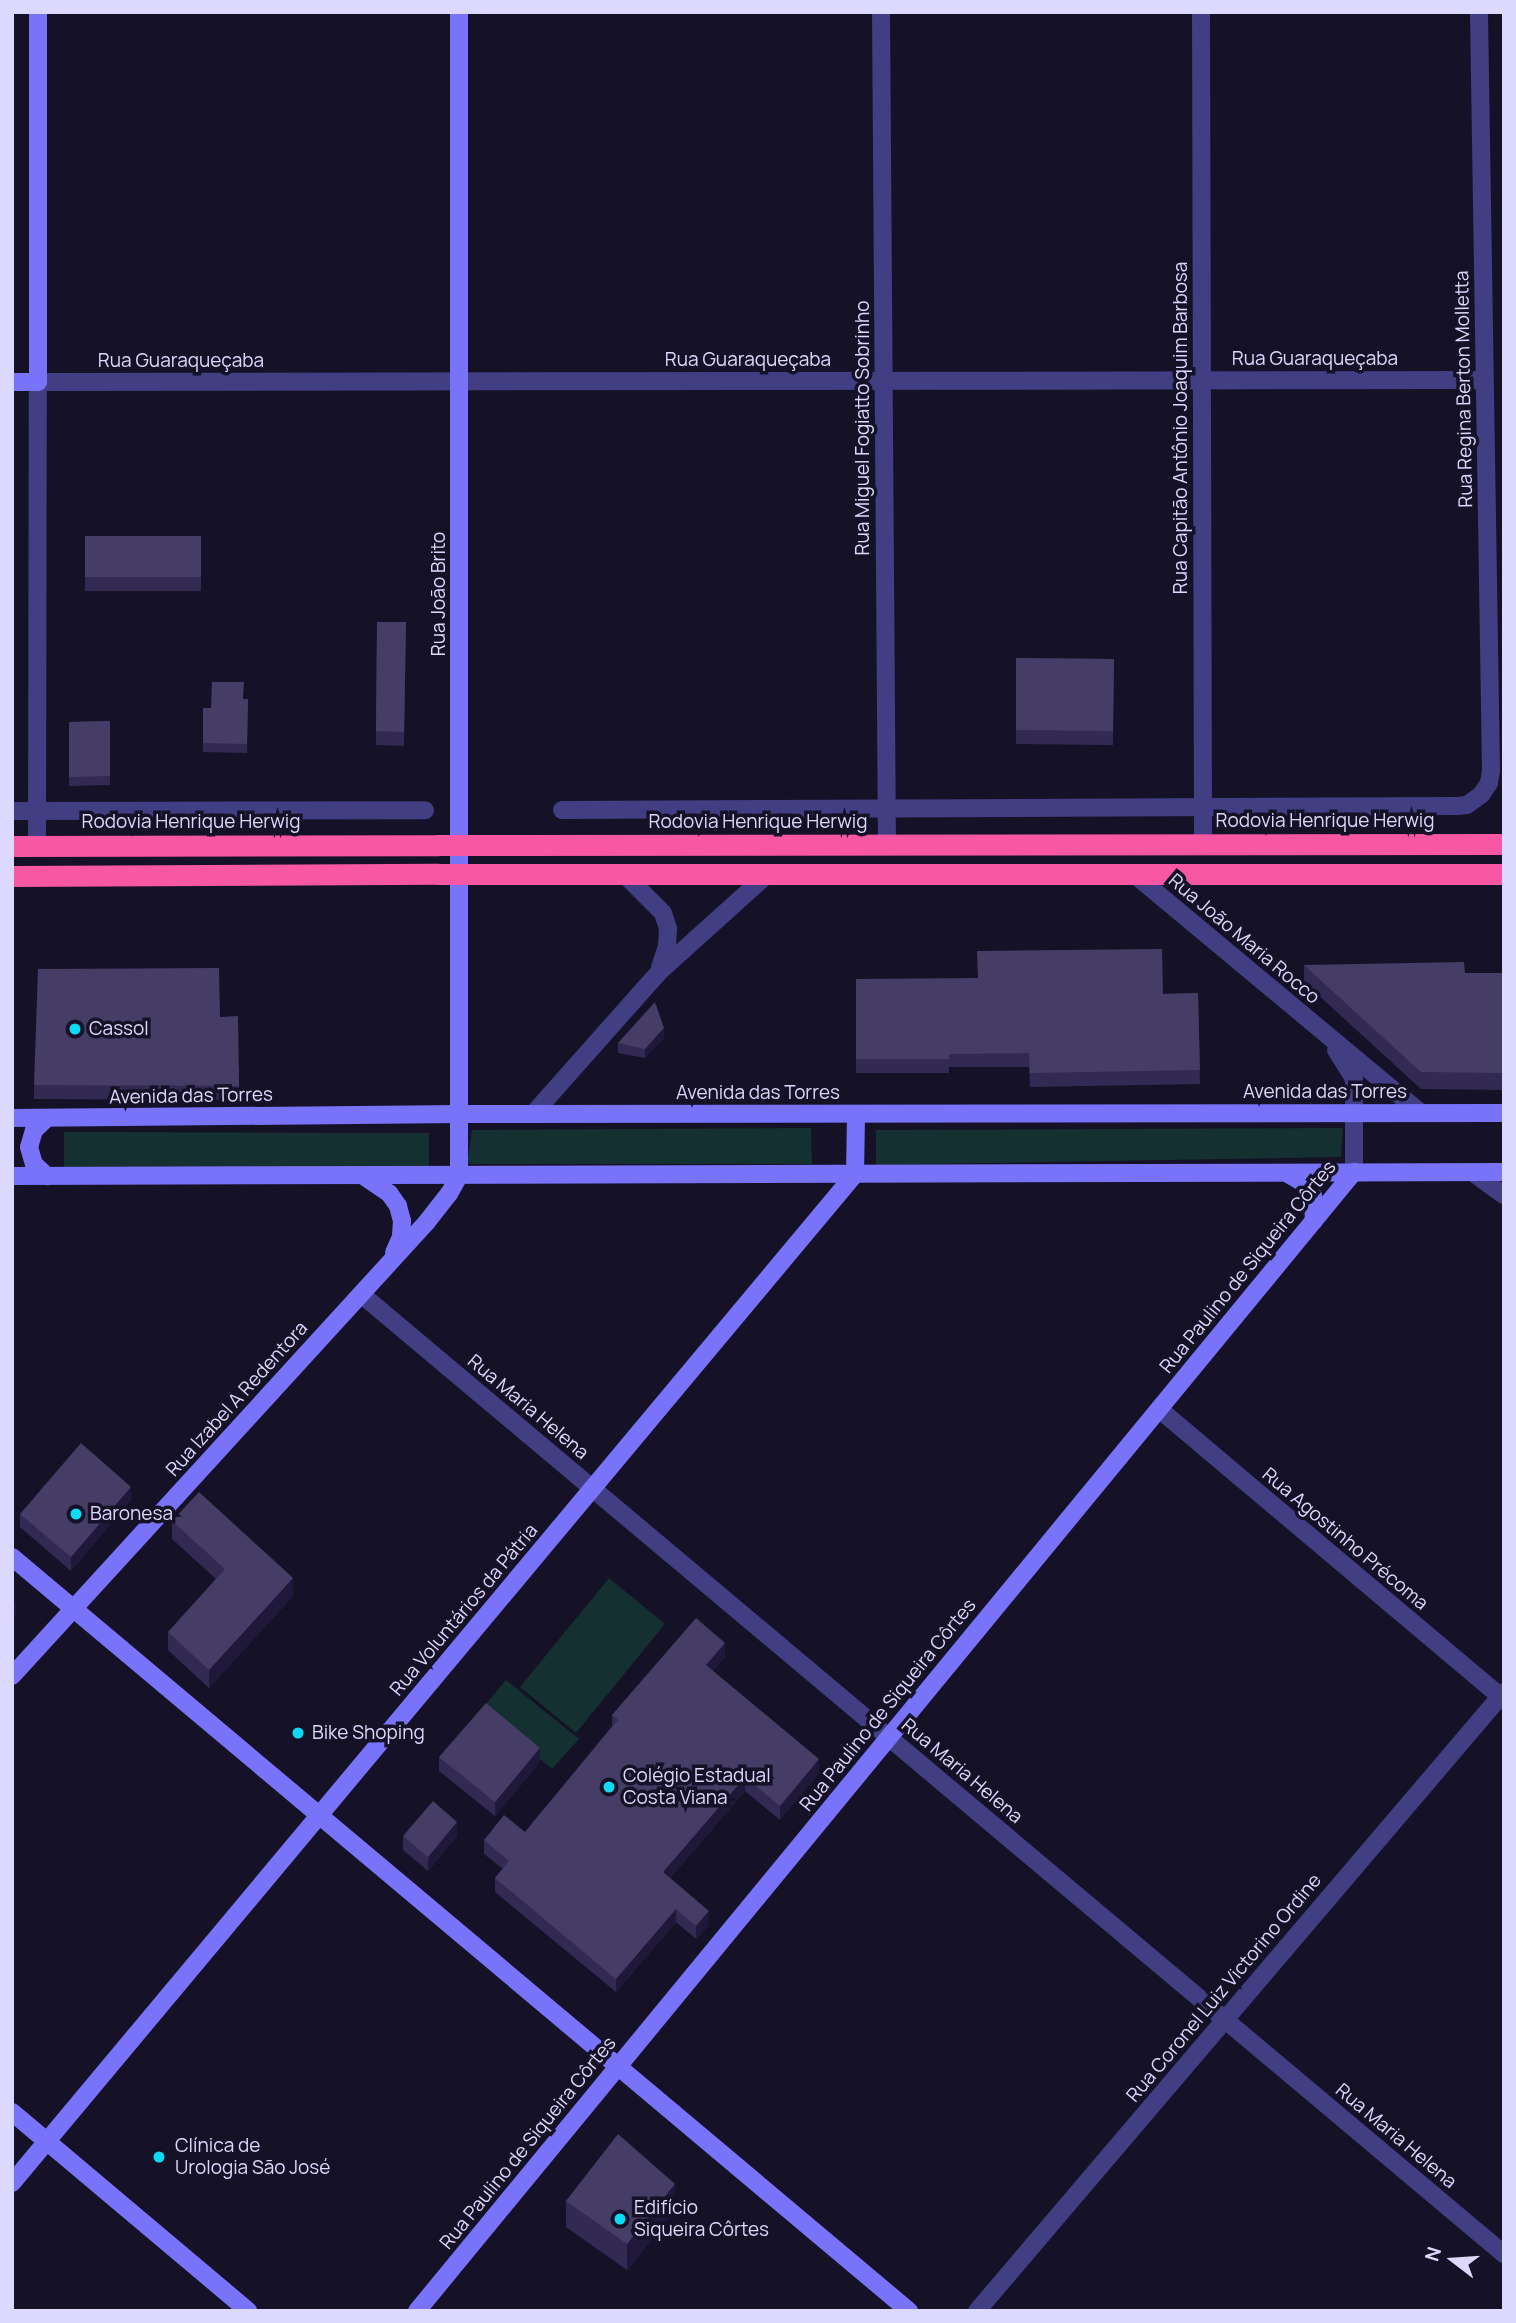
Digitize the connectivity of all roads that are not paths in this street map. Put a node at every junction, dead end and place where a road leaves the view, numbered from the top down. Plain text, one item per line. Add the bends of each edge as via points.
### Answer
1 (38, 12) edge
2 (460, 12) edge
3 (881, 12) edge
4 (1201, 12) edge
5 (1479, 12) edge
6 (1202, 380) junction
7 (1485, 380) junction
8 (460, 381) junction
9 (884, 381) junction
10 (12, 382) edge
11 (38, 382) junction
12 (1203, 809) junction
13 (425, 810) dead end
14 (562, 810) dead end
15 (887, 810) junction
16 (12, 811) edge
17 (37, 811) junction
18 (887, 844) junction
19 (1203, 844) junction
20 (1504, 844) edge
21 (12, 846) edge
22 (37, 846) junction
23 (624, 874) junction
24 (768, 874) junction
25 (1134, 874) junction
26 (1504, 874) edge
27 (12, 876) edge
28 (659, 972) junction
29 (1326, 1036) junction
30 (1355, 1112) junction
31 (1421, 1113) junction
32 (1504, 1113) edge
33 (460, 1114) junction
34 (533, 1114) junction
35 (856, 1114) junction
36 (12, 1118) edge
37 (47, 1119) junction
38 (1504, 1171) edge
39 (1286, 1172) junction
40 (1354, 1172) junction
41 (1472, 1172) junction
42 (855, 1174) junction
43 (12, 1176) edge
44 (47, 1176) junction
45 (362, 1176) junction
46 (459, 1176) junction
47 (1504, 1195) edge
48 (1314, 1221) junction
49 (389, 1263) junction
50 (361, 1294) junction
51 (1159, 1409) junction
52 (593, 1489) junction
53 (12, 1556) edge
54 (74, 1608) junction
55 (12, 1676) edge
56 (1502, 1696) edge
57 (889, 1737) junction
58 (320, 1815) junction
59 (1225, 2020) junction
60 (618, 2066) junction
61 (12, 2112) edge
62 (47, 2141) junction
63 (12, 2183) edge
64 (1504, 2254) edge
65 (248, 2311) edge
66 (417, 2311) edge
67 (909, 2311) edge
68 (977, 2311) edge

1 - 11 main road
2 - 8 main road, Rua João Brito
3 - 9 street, Rua Miguel Fogiatto Sobrinho
4 - 6 street, Rua Capitão Antônio Joaquim Barbosa
5 - 7 street, Rua Regina Berton Molletta
6 - 7 street, Rua Guaraqueçaba
6 - 9 street, Rua Guaraqueçaba
6 - 12 street, Rua Capitão Antônio Joaquim Barbosa
7 - 12 street, Rua Regina Berton Molletta via 1489,783 1481,795 1457,806
8 - 9 street, Rua Guaraqueçaba
8 - 11 street, Rua Guaraqueçaba
8 - 33 main road, Rua João Brito
9 - 15 street, Rua Miguel Fogiatto Sobrinho
10 - 11 main road, Rua Guaraqueçaba
11 - 17 street
12 - 15 street
12 - 19 street, Rua Capitão Antônio Joaquim Barbosa
13 - 17 street
14 - 15 street
15 - 18 street, Rua Miguel Fogiatto Sobrinho
16 - 17 street
17 - 22 street
18 - 19 highway, Rodovia Henrique Herwig
18 - 22 highway, Rodovia Henrique Herwig, bridge
19 - 20 highway, Rodovia Henrique Herwig
21 - 22 highway, Rodovia Henrique Herwig
23 - 24 highway
23 - 27 highway, bridge
23 - 28 street via 649,896 665,920 667,946
24 - 25 highway
24 - 28 street
25 - 26 highway
25 - 29 street, Rua João Maria Rocco
28 - 34 street
29 - 30 street, Rua João Maria Rocco via 1354,1079
29 - 31 street, Rua João Maria Rocco
30 - 31 main road, Avenida das Torres
30 - 35 main road, Avenida das Torres
30 - 40 street, Rua Paulino de Siqueira Côrtes
31 - 32 main road, Avenida das Torres
33 - 34 main road, Avenida das Torres
33 - 37 main road, Avenida das Torres
33 - 46 main road, Rua João Brito
34 - 35 main road, Avenida das Torres
35 - 42 main road
36 - 37 main road, Avenida das Torres
37 - 44 main road via 34,1130 29,1147 34,1164
38 - 41 main road
39 - 40 main road
39 - 42 main road
39 - 48 main road via 1307,1185 1316,1208
40 - 41 main road
40 - 48 main road, Rua Paulino de Siqueira Côrtes
41 - 47 street
42 - 46 main road
42 - 52 main road, Rua Voluntários da Pátria
43 - 44 main road
44 - 45 main road
45 - 46 main road
45 - 49 main road via 389,1193 398,1206 401,1237
46 - 49 main road, Rua Izabel A Redentora via 437,1210
48 - 51 main road, Rua Paulino de Siqueira Côrtes
49 - 50 main road, Rua Izabel A Redentora
50 - 52 street, Rua Maria Helena
50 - 54 main road, Rua Izabel A Redentora
51 - 56 street, Rua Agostinho Précoma
51 - 57 main road, Rua Paulino de Siqueira Côrtes
52 - 57 street, Rua Maria Helena
52 - 58 main road, Rua Voluntários da Pátria
53 - 54 main road
54 - 55 main road, Rua Izabel A Redentora
54 - 58 main road
56 - 59 street, Rua Coronel Luiz Victorino Ordine
57 - 59 street, Rua Maria Helena
57 - 60 main road, Rua Paulino de Siqueira Côrtes
58 - 60 main road
58 - 62 main road, Rua Voluntários da Pátria
59 - 64 street, Rua Maria Helena
59 - 68 street, Rua Coronel Luiz Victorino Ordine
60 - 66 main road, Rua Paulino de Siqueira Côrtes
60 - 67 main road
61 - 62 main road
62 - 63 main road, Rua Voluntários da Pátria
62 - 65 main road

